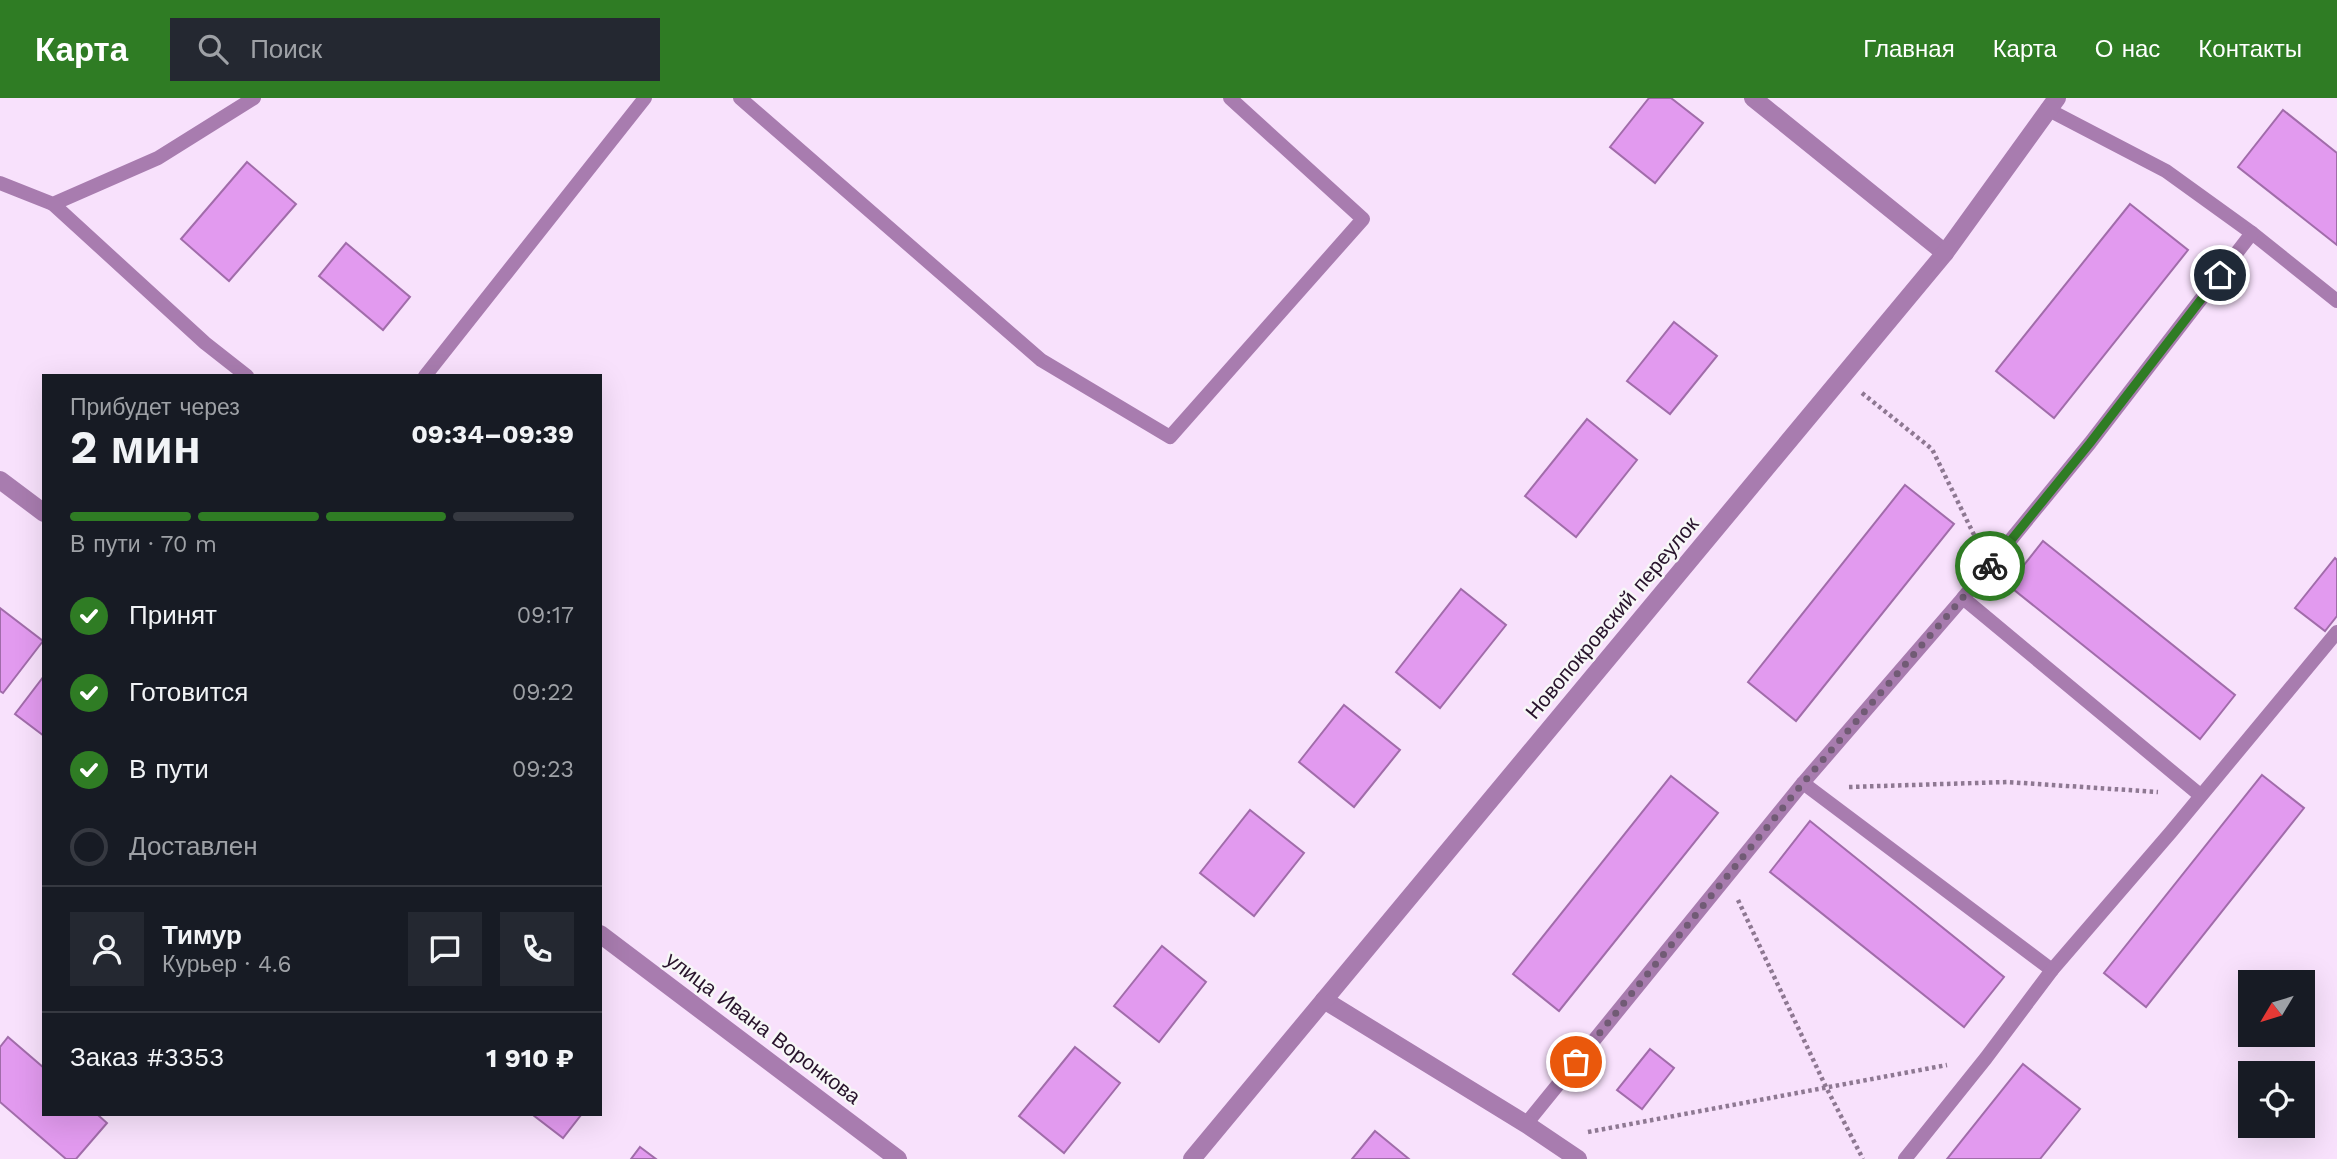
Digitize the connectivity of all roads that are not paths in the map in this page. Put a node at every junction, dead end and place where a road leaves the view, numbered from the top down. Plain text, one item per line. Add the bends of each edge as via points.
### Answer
1 (254, 98) edge
2 (645, 98) edge
3 (740, 98) edge
4 (1230, 98) edge
5 (1753, 98) edge
6 (2052, 104) edge
7 (0, 183) edge
8 (53, 204) junction
9 (2252, 233) junction
10 (1945, 253) junction
11 (2337, 301) edge
12 (244, 374) edge
13 (427, 374) edge
14 (0, 480) edge
15 (42, 512) edge
16 (1963, 598) junction
17 (2337, 632) edge
18 (1806, 786) junction
19 (2200, 795) junction
20 (602, 936) edge
21 (2052, 970) junction
22 (1324, 1000) junction
23 (1526, 1124) junction
24 (898, 1159) edge
25 (1192, 1159) edge
26 (1578, 1159) edge
27 (1905, 1159) edge

1 - 8 lane via 158,158
2 - 13 lane
3 - 4 lane via 1041,360 1170,438 1363,219
5 - 10 street
6 - 9 lane via 2166,171
6 - 10 street, Новопокровский переулок
7 - 8 lane
8 - 12 lane
9 - 11 lane
9 - 16 lane
10 - 22 street, Новопокровский переулок
14 - 15 street
16 - 18 lane
16 - 19 lane
17 - 19 lane
18 - 21 lane
18 - 23 lane
19 - 21 lane
20 - 24 street, улица Ивана Воронкова
21 - 27 lane
22 - 23 street
22 - 25 street, Новопокровский переулок
23 - 26 street

